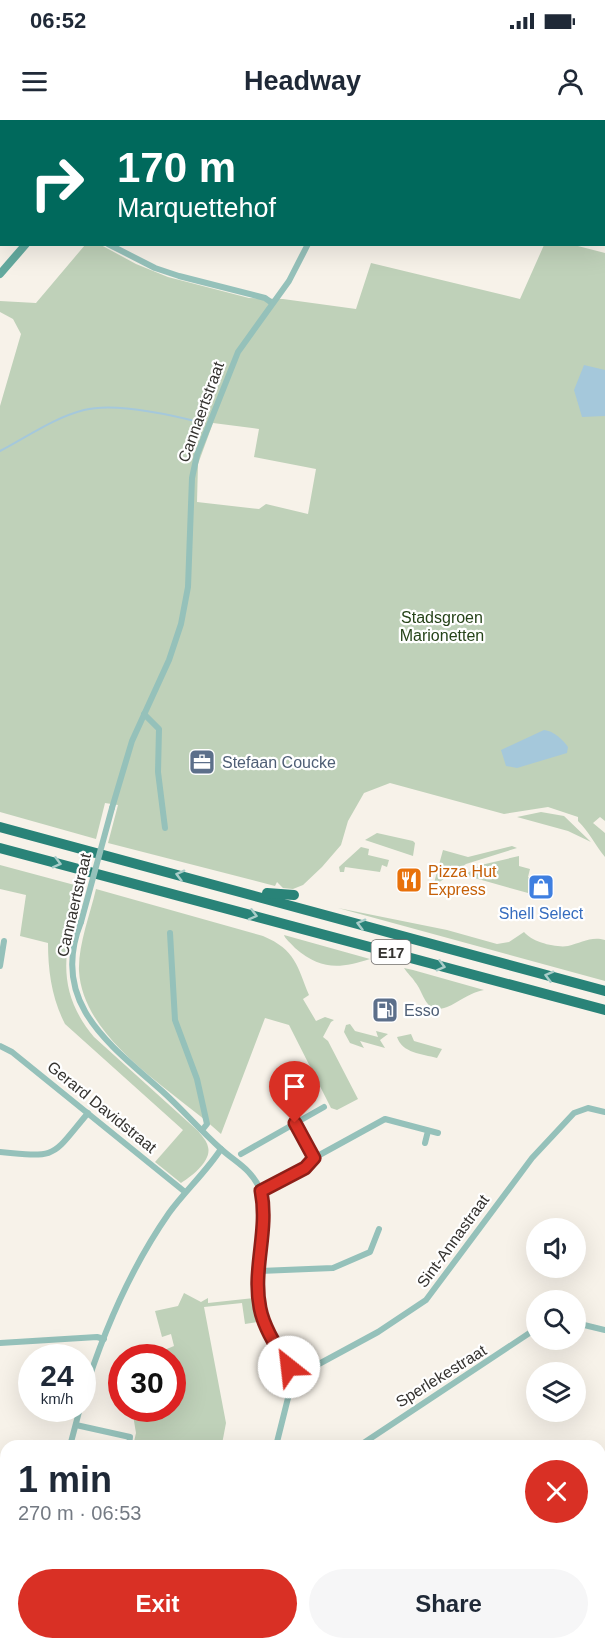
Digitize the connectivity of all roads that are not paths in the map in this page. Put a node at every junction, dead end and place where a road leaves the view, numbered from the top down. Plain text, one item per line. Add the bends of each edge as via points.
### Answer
1 (24, 246) edge
2 (112, 246) edge
3 (307, 246) edge
4 (0, 274) edge
5 (272, 303) junction
6 (144, 714) junction
7 (0, 827) edge
8 (165, 828) dead end
9 (0, 848) edge
10 (237, 890) junction
11 (176, 895) junction
12 (294, 896) dead end
13 (233, 918) dead end
14 (170, 933) dead end
15 (4, 941) dead end
16 (0, 966) edge
17 (605, 991) edge
18 (605, 1010) edge
19 (0, 1046) edge
20 (324, 1107) dead end
21 (605, 1112) edge
22 (88, 1113) junction
23 (295, 1123) junction
24 (203, 1129) junction
25 (429, 1131) junction
26 (438, 1133) dead end
27 (424, 1143) dead end
28 (221, 1149) junction
29 (0, 1152) edge
30 (241, 1154) dead end
31 (314, 1158) junction
32 (261, 1191) junction
33 (184, 1192) junction
34 (379, 1229) dead end
35 (260, 1271) junction
36 (586, 1325) edge
37 (605, 1330) edge
38 (526, 1335) edge
39 (104, 1339) junction
40 (0, 1343) edge
41 (96, 1361) edge
42 (293, 1378) junction
43 (77, 1422) edge
44 (76, 1425) junction
45 (72, 1440) edge
46 (130, 1440) edge
47 (278, 1440) edge
48 (368, 1440) edge

1 - 4 street
2 - 5 street via 171,274
3 - 5 street, Cannaertstraat via 299,265
5 - 6 street, Cannaertstraat via 238,351 197,455 183,615 171,654
6 - 8 street via 159,729 158,772
6 - 24 street, Cannaertstraat, bridge via 111,808 81,922 73,978 86,1017 103,1038
10 -> 7 highway, E17
9 -> 11 highway, E17
10 - 12 highway
17 -> 10 highway, E17
11 - 13 highway
11 -> 18 highway, E17
14 - 24 street via 172,1007 197,1079 207,1124
15 - 16 street
19 - 22 street, Gerard Davidstraat
20 - 23 street
21 - 42 street, Sint-Annastraat via 578,1109 532,1158 426,1300 378,1332
22 - 29 street via 55,1151 40,1156
22 - 33 street, Gerard Davidstraat
23 - 30 street
23 - 31 street
24 - 28 street, Cannaertstraat
25 - 26 street
25 - 27 street
25 - 31 street via 385,1119
28 - 32 street, Cannaertstraat via 237,1160
28 - 33 street
31 - 32 street via 305,1168
32 - 35 street via 265,1219
33 - 39 street via 152,1240
34 - 35 street via 370,1252 333,1268
35 - 42 street via 260,1311
36 - 37 street
38 - 48 street, Sperlekestraat
39 - 40 street via 97,1336
39 - 41 street
42 - 47 street
43 - 44 street
44 - 45 street
44 - 46 street

